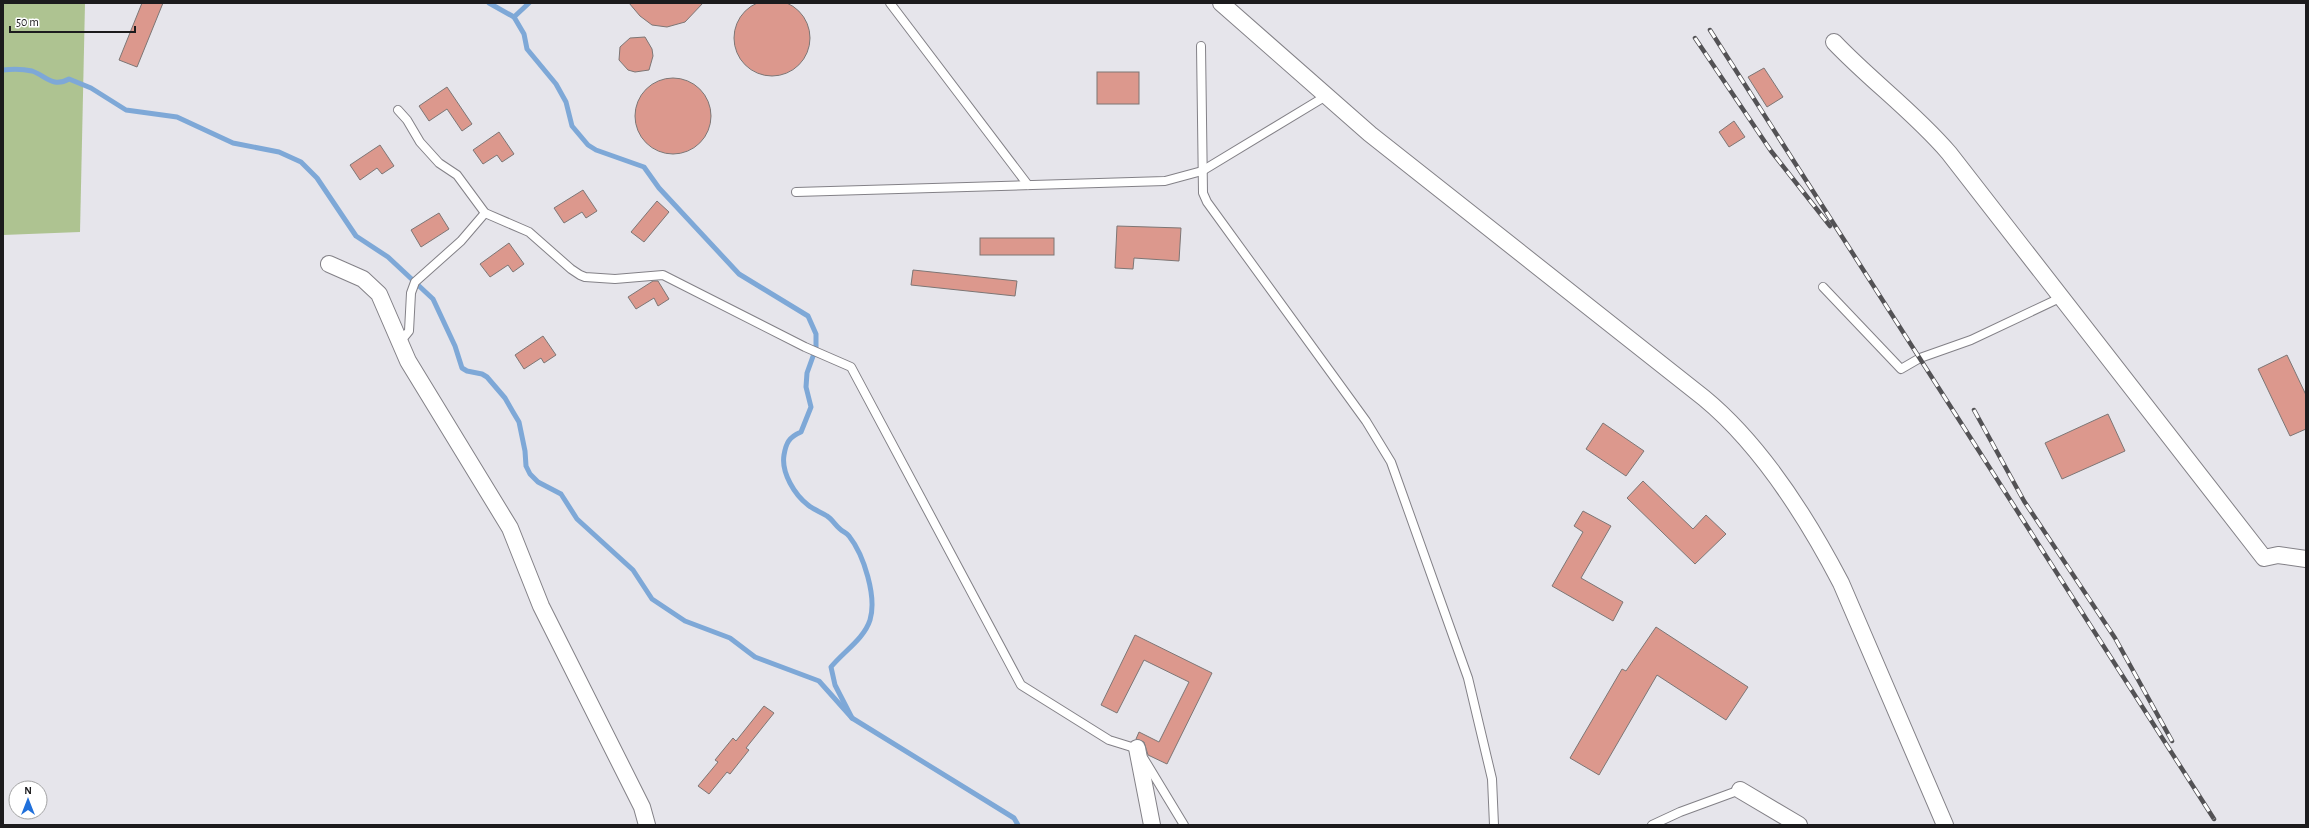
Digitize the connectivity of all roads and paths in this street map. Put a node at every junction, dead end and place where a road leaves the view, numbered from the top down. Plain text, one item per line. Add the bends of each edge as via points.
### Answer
1 (890, 3) edge
2 (1221, 3) edge
3 (1834, 42) dead end
4 (1201, 46) dead end
5 (1326, 96) junction
6 (398, 110) dead end
7 (1202, 171) junction
8 (1028, 185) junction
9 (796, 192) dead end
10 (485, 214) junction
11 (329, 264) dead end
12 (1823, 287) dead end
13 (2062, 296) junction
14 (400, 342) junction
15 (2306, 558) edge
16 (1137, 748) junction
17 (1740, 790) joint
18 (648, 825) edge
19 (1152, 825) edge
20 (1184, 825) edge
21 (1494, 825) edge
22 (1652, 825) edge
23 (1799, 825) edge
24 (1945, 825) edge

1 - 8 lane
2 - 5 street
3 - 13 street via 1929,130
4 - 7 lane
5 - 7 lane
5 - 24 street via 1370,134 1704,398 1749,442 1822,547 1842,583
6 - 10 lane via 420,142 439,163 462,180
7 - 8 lane via 1165,182
7 - 21 lane via 1203,193 1207,202 1366,421 1391,462 1468,678 1492,779
8 - 9 lane
10 - 14 lane via 461,241 416,282 411,294 409,331
10 - 16 lane via 529,232 571,269 585,277 615,279 663,275 805,347 851,367 1021,685 1109,740
11 - 14 street via 373,286 384,303
12 - 13 lane via 1901,369 1920,358 1971,340
13 - 15 street via 2264,558 2278,555
14 - 18 street via 408,361 510,528 541,606 642,807
16 - 19 street
16 - 20 lane
17 - 22 lane
17 - 23 street

